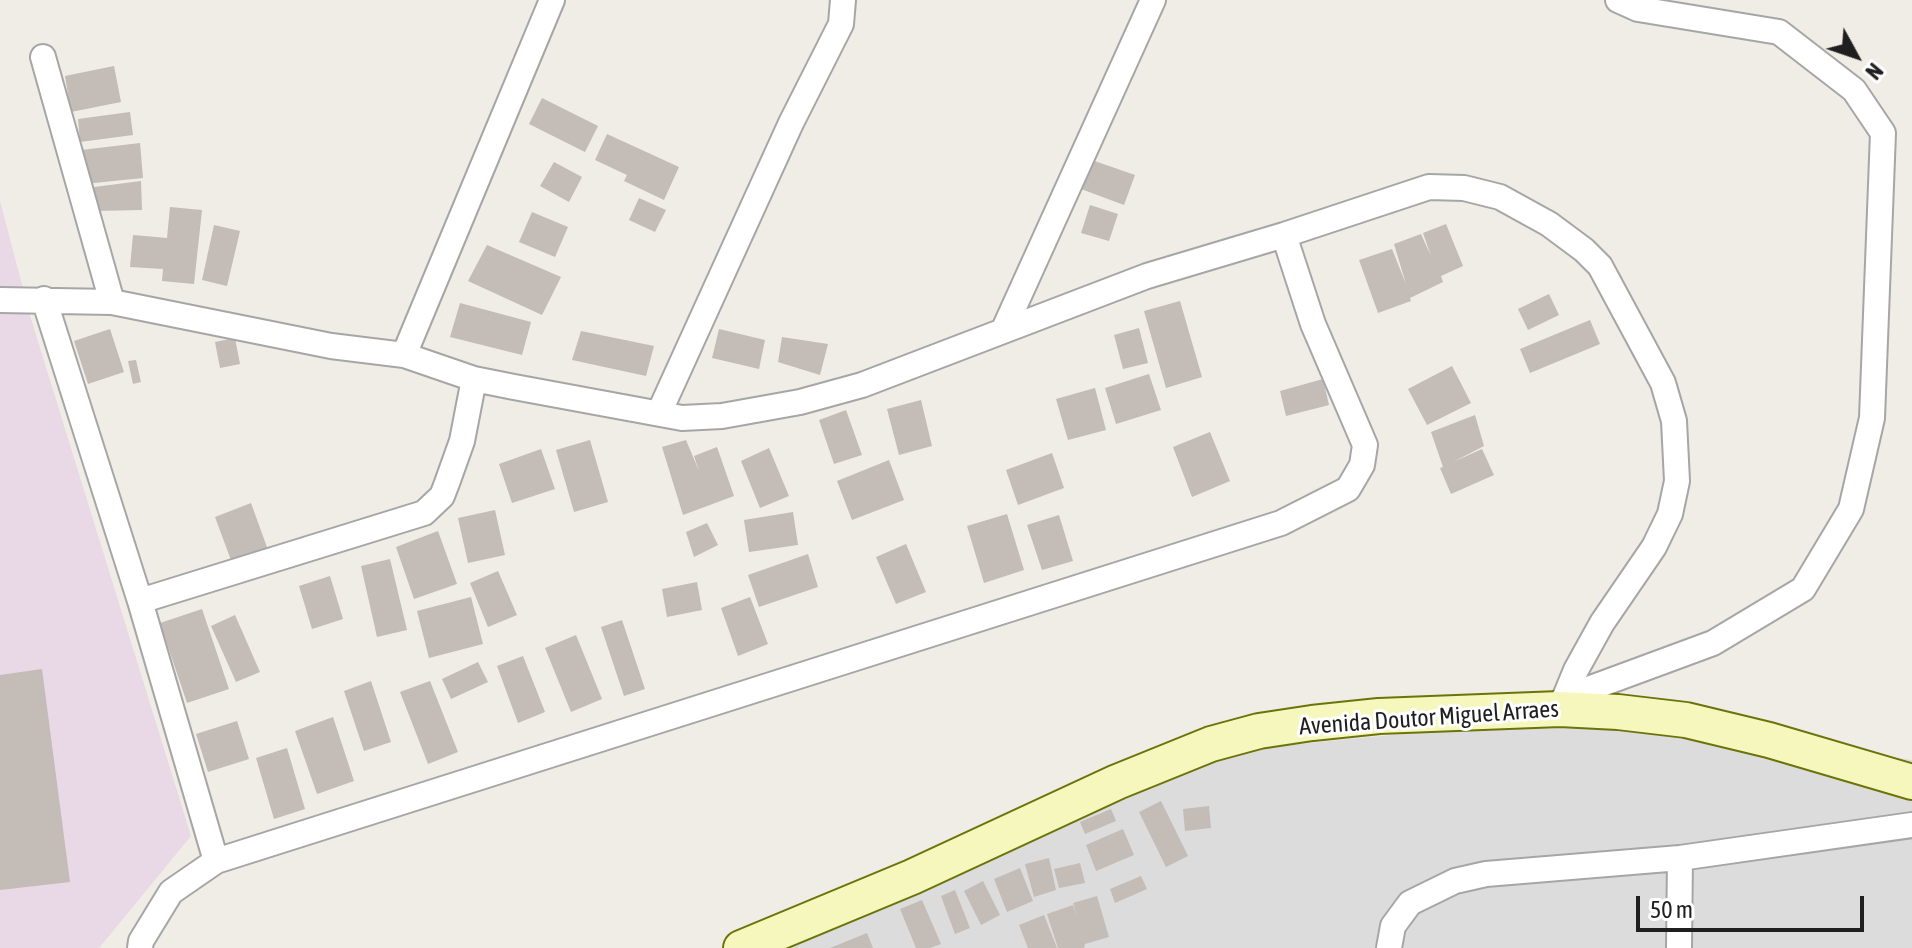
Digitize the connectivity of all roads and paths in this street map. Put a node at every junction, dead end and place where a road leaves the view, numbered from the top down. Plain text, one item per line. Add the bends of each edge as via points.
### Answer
1 (552, 0) edge
2 (843, 0) edge
3 (1153, 0) edge
4 (1618, 0) edge
5 (43, 57) dead end
6 (1284, 235) junction
7 (44, 299) junction
8 (0, 300) edge
9 (112, 302) junction
10 (1004, 329) junction
11 (404, 355) junction
12 (474, 379) junction
13 (659, 413) junction
14 (140, 601) junction
15 (1562, 703) junction
16 (1910, 783) edge
17 (1912, 825) edge
18 (1680, 858) junction
19 (216, 861) junction
20 (140, 948) edge
21 (741, 948) edge
22 (1389, 948) edge
23 (1679, 948) edge

1 - 11 street
2 - 13 street via 841,24
3 - 10 street
4 - 15 street via 1638,9 1779,32 1854,90 1883,133 1872,418 1851,509 1803,589 1713,643
5 - 9 street
6 - 10 street via 1147,276
6 - 15 street via 1429,187 1464,188 1500,197 1533,214 1600,266 1663,383 1674,421 1677,481 1670,514 1654,547 1602,623
6 - 19 street via 1313,324 1365,445 1362,465 1348,489 1266,528
7 - 8 street
7 - 9 street
7 - 14 street
9 - 11 street via 331,346
10 - 13 street via 894,375 800,402 722,416
11 - 12 street
12 - 13 street
12 - 14 street via 447,483 424,513
14 - 19 street
15 - 16 main road, Avenida Doutor Miguel Arraes via 1686,720
15 - 21 main road, Avenida Doutor Miguel Arraes via 1366,717 1259,731 1211,744
17 - 18 street
18 - 22 street via 1455,881 1410,903 1393,926
18 - 23 street
19 - 20 street via 171,892

